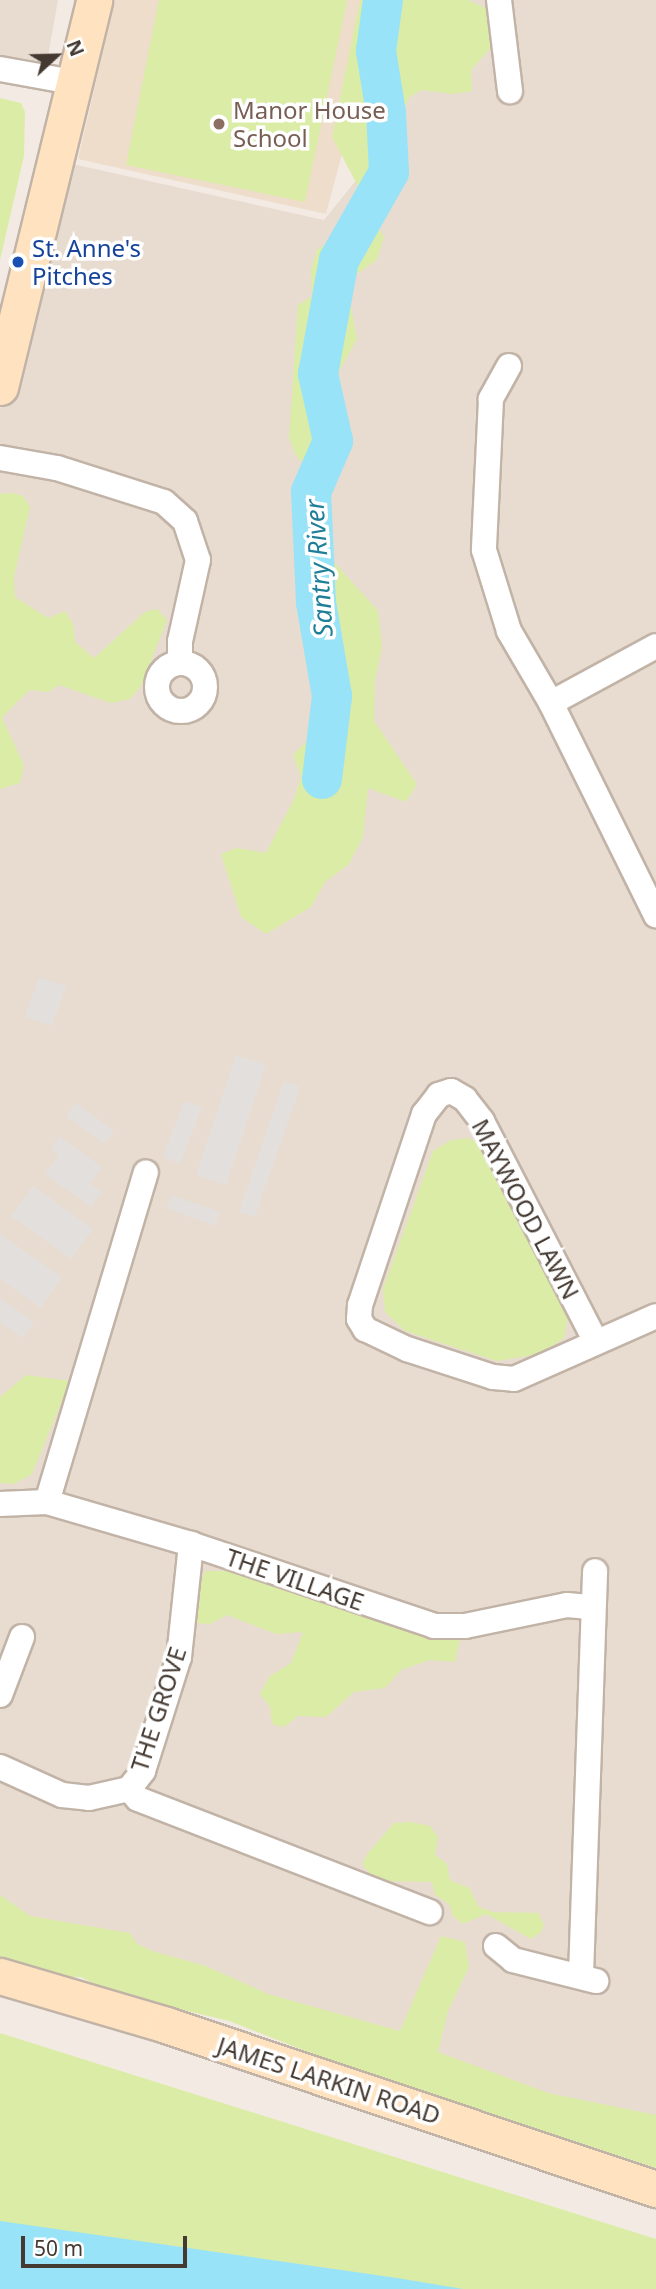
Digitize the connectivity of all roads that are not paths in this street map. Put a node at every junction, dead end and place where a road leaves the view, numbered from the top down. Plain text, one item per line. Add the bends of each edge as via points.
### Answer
1 (94, 0) edge
2 (499, 0) edge
3 (0, 69) edge
4 (72, 82) junction
5 (510, 91) dead end
6 (509, 366) dead end
7 (0, 387) edge
8 (0, 458) edge
9 (656, 646) edge
10 (180, 662) dead end
11 (551, 703) junction
12 (656, 915) edge
13 (146, 1173) dead end
14 (656, 1316) edge
15 (596, 1342) junction
16 (47, 1502) junction
17 (0, 1504) edge
18 (191, 1544) junction
19 (595, 1571) dead end
20 (592, 1606) junction
21 (22, 1637) dead end
22 (0, 1695) edge
23 (0, 1767) edge
24 (129, 1789) junction
25 (430, 1912) dead end
26 (496, 1946) dead end
27 (0, 1976) edge
28 (656, 2189) edge

1 - 4 main road
2 - 5 street
3 - 4 street
4 - 7 main road via 69,112
6 - 11 street via 491,399 484,550 509,631
8 - 10 street via 57,468 164,502 185,521 198,560 180,641
9 - 11 street
11 - 12 street
13 - 16 street
14 - 15 street, MAYWOOD LAWN
15 - 15 street, MAYWOOD LAWN via 514,1379 493,1377 407,1349 365,1329 359,1319 360,1305 424,1114 439,1095 451,1091 458,1095 482,1121
16 - 17 street, THE VILLAGE
16 - 18 street, THE VILLAGE
18 - 20 street, THE VILLAGE via 434,1626 465,1626 567,1605
18 - 24 street, THE GROVE via 179,1657 143,1771
19 - 20 street
20 - 26 street via 589,1978 513,1960
21 - 22 street
23 - 24 street via 62,1795 89,1798
24 - 25 street via 138,1799
27 - 28 main road, JAMES LARKIN ROAD via 166,2025

